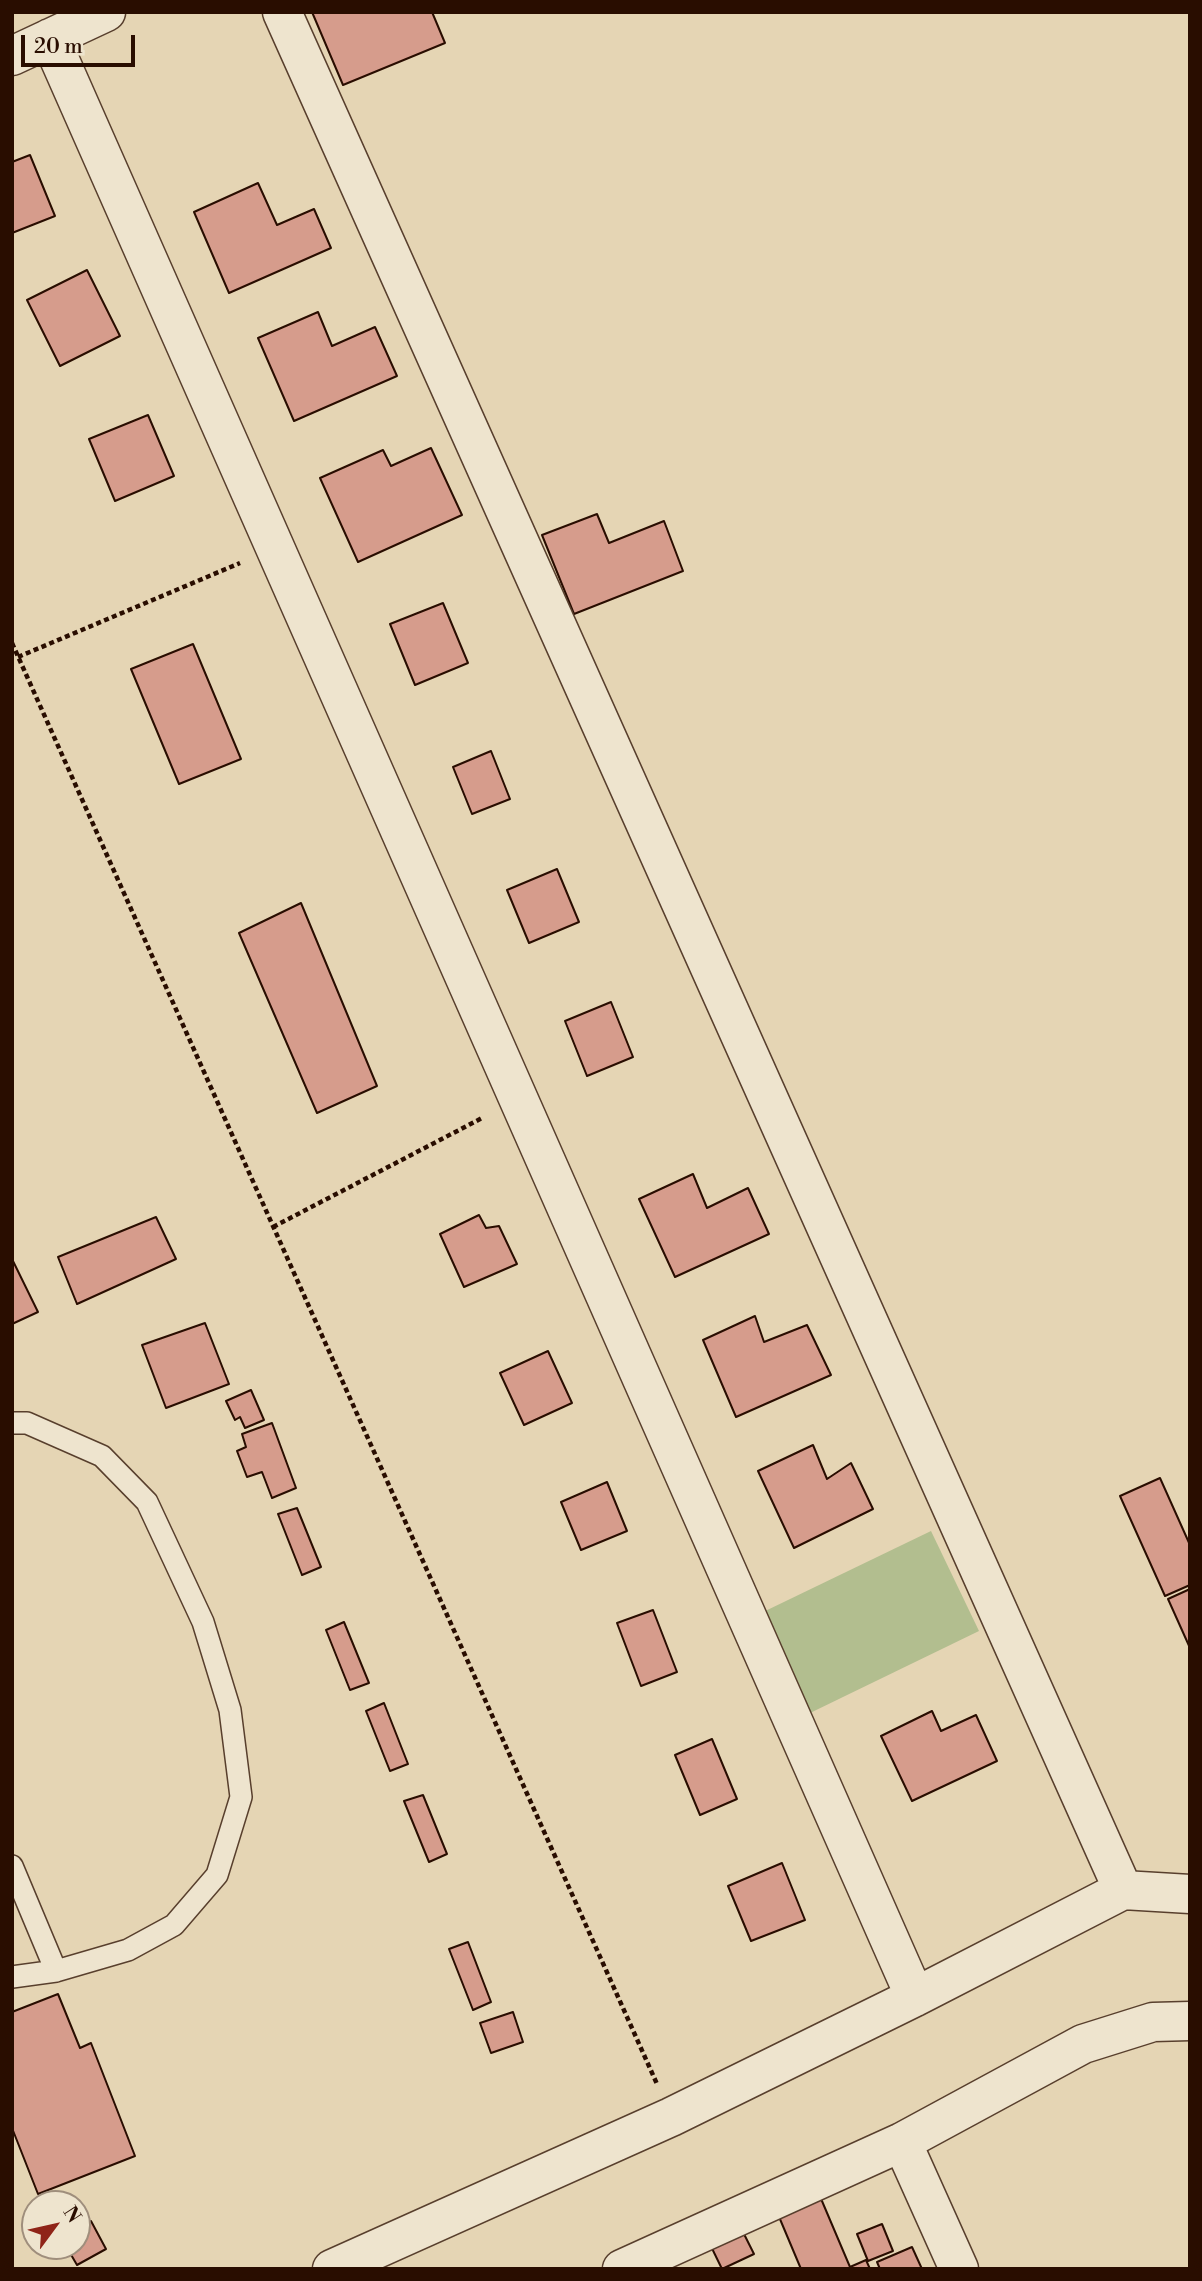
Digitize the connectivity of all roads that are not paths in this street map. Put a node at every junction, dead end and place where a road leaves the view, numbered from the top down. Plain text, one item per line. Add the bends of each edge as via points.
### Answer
1 (106, 12) edge
2 (282, 12) edge
3 (50, 38) junction
4 (12, 56) edge
5 (12, 1423) edge
6 (12, 1866) edge
7 (1123, 1890) junction
8 (1190, 1894) edge
9 (56, 1971) junction
10 (12, 1977) edge
11 (915, 1997) junction
12 (1190, 2021) edge
13 (902, 2142) junction
14 (332, 2269) edge
15 (622, 2269) edge
16 (959, 2269) edge

1 - 3 street
2 - 7 street
3 - 4 street
3 - 11 street
5 - 9 lane via 27,1423 102,1456 147,1502 206,1635 230,1710 241,1797 217,1875 174,1925 128,1950
6 - 9 lane
7 - 8 street
7 - 11 street
9 - 10 lane
11 - 14 street via 671,2117
12 - 13 street via 1153,2022 1083,2044
13 - 15 street
13 - 16 street

